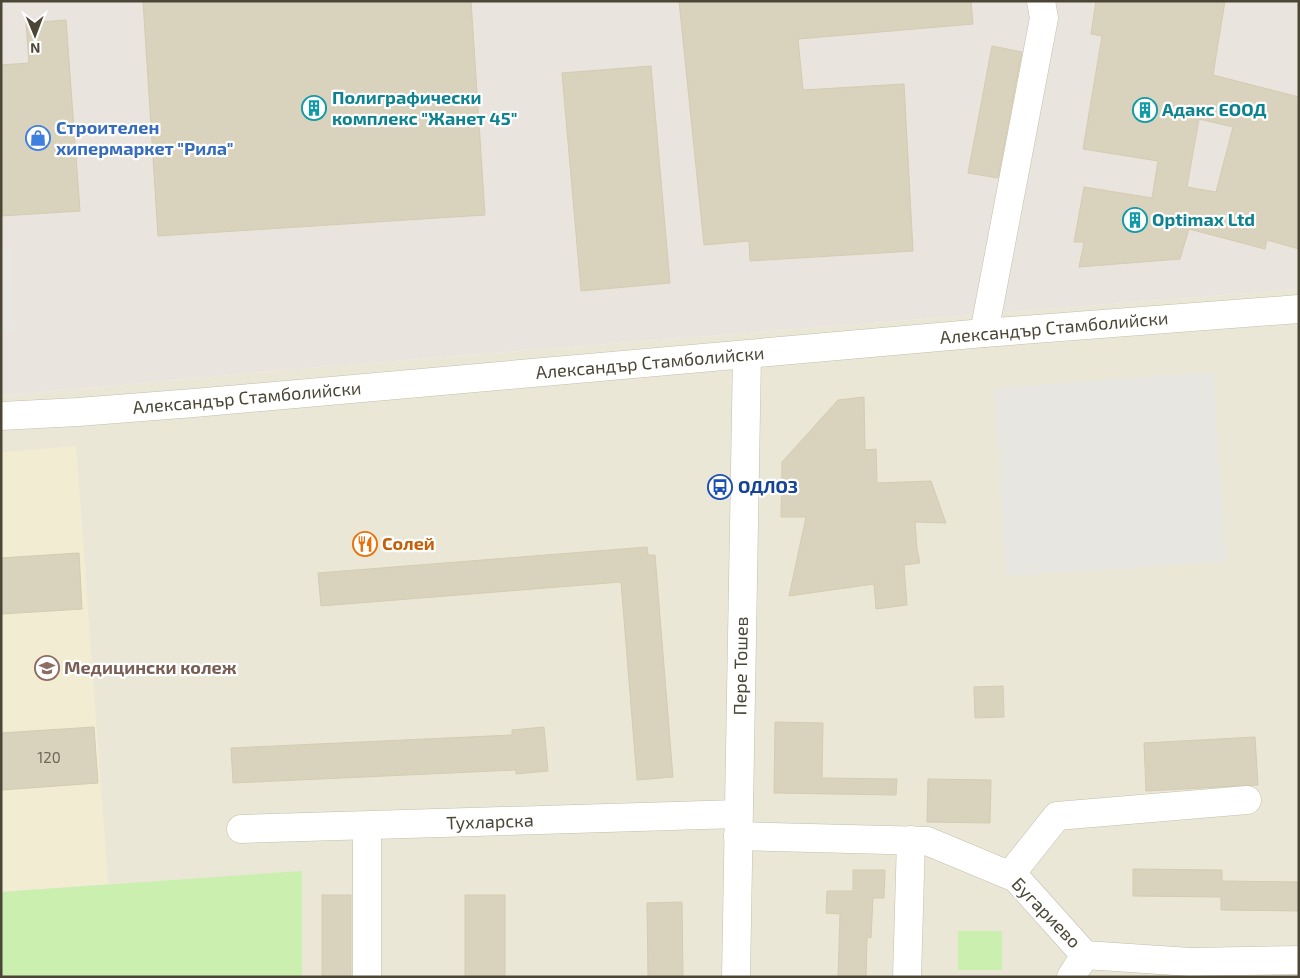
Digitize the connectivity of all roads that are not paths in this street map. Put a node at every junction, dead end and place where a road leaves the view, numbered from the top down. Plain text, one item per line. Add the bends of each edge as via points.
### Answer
1 (1040, 1) edge
2 (1299, 308) edge
3 (984, 333) junction
4 (747, 355) junction
5 (1, 416) edge
6 (1247, 800) dead end
7 (738, 825) junction
8 (367, 826) junction
9 (241, 829) dead end
10 (911, 840) junction
11 (1010, 875) junction
12 (1299, 960) edge
13 (1078, 966) edge
14 (1190, 969) edge
15 (367, 977) edge
16 (736, 977) edge
17 (906, 977) edge

1 - 3 street via 1044,18
2 - 3 street, Александър Стамболийски
3 - 4 street, Александър Стамболийски
4 - 5 street, Александър Стамболийски via 131,408
4 - 7 street, Пере Тошев
6 - 11 street via 1057,816
7 - 8 street, Тухларска
7 - 10 street, Бугариево
7 - 16 street, Пере Тошев
8 - 9 street, Тухларска
8 - 15 street
10 - 11 street, Бугариево via 927,840
10 - 17 street
11 - 13 street, Бугариево via 1016,878
12 - 14 street, Бугариево
13 - 14 street, Бугариево

